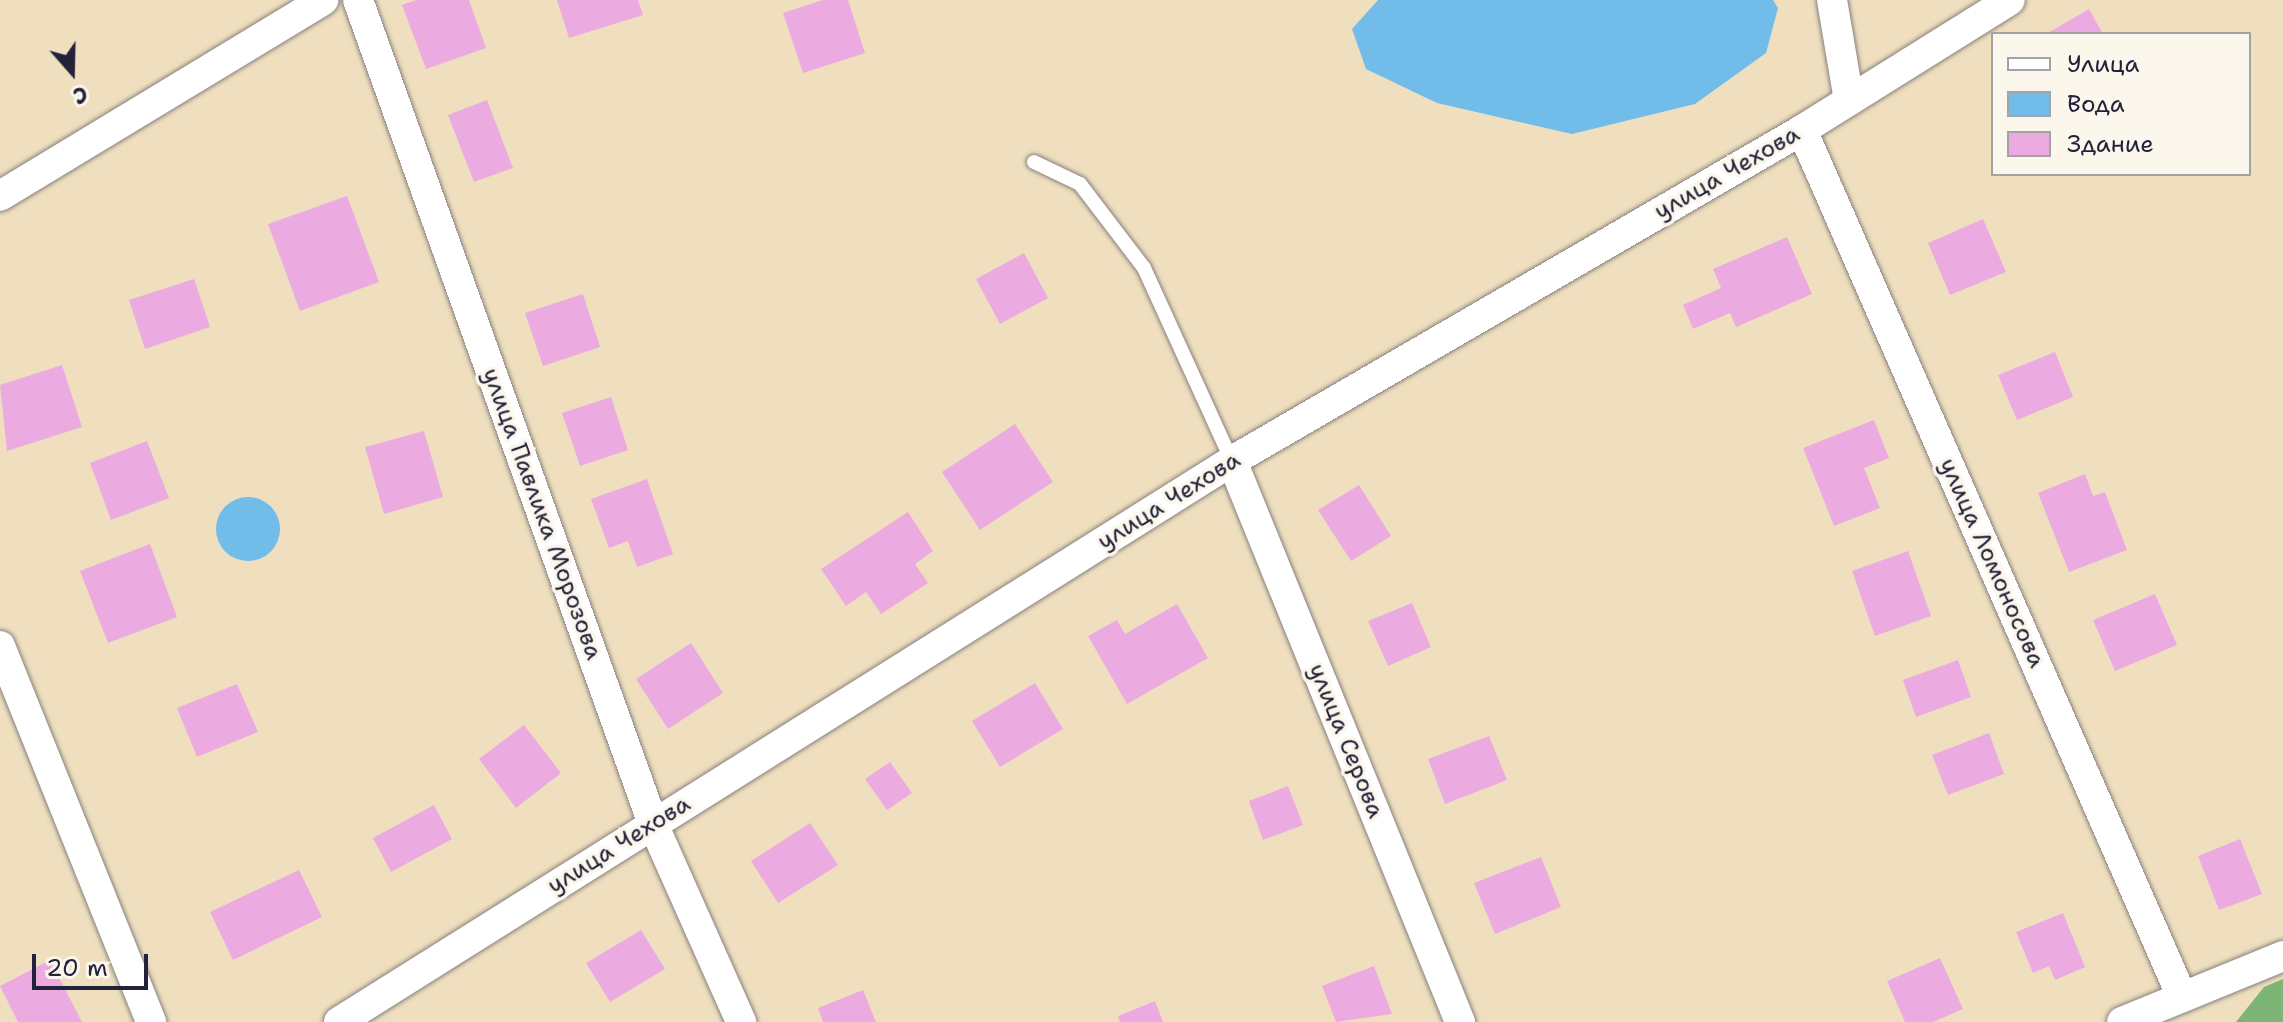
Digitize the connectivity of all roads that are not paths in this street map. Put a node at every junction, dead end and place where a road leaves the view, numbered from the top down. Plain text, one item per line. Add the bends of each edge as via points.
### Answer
1 (323, 0) edge
2 (358, 0) edge
3 (1832, 0) edge
4 (2010, 0) edge
5 (1849, 101) junction
6 (1802, 130) junction
7 (1034, 162) dead end
8 (0, 196) edge
9 (1232, 461) junction
10 (0, 646) edge
11 (653, 824) junction
12 (2283, 956) edge
13 (2182, 997) junction
14 (151, 1022) edge
15 (339, 1022) edge
16 (741, 1022) edge
17 (1460, 1022) edge
18 (2122, 1022) edge

1 - 8 street
2 - 11 street, улица Павлика Морозова
3 - 5 street
4 - 5 street, улица Чехова
5 - 6 street, улица Чехова
6 - 9 street, улица Чехова
6 - 13 street, улица Ломоносова
7 - 9 lane via 1080,184 1144,268
9 - 11 street, улица Чехова
9 - 17 street, улица Серова
10 - 14 street
11 - 15 street, улица Чехова
11 - 16 street, улица Павлика Морозова
12 - 13 street
13 - 18 street

